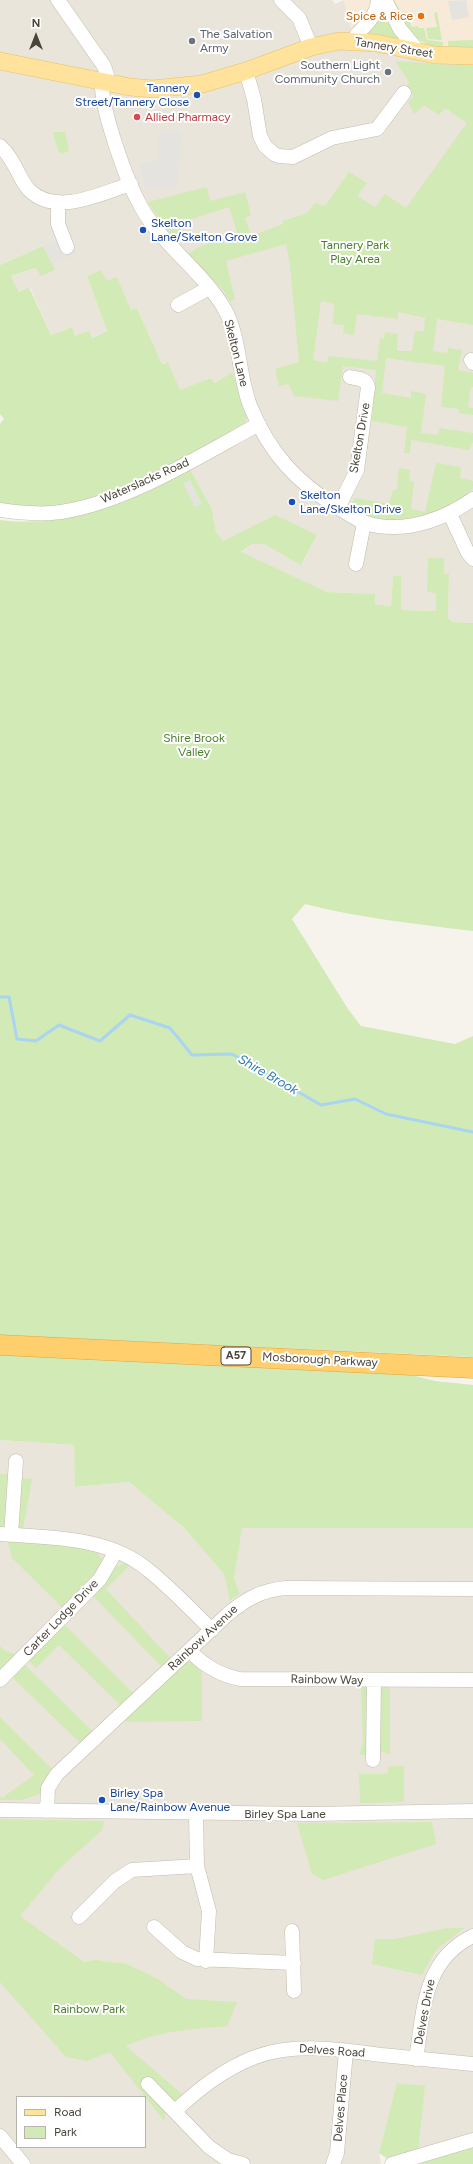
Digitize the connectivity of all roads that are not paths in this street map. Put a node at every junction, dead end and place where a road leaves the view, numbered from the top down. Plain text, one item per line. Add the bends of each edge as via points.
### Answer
1 (58, 0) edge
2 (281, 0) edge
3 (378, 0) edge
4 (385, 0) edge
5 (356, 41) junction
6 (311, 47) junction
7 (419, 52) junction
8 (473, 56) edge
9 (0, 61) edge
10 (246, 71) junction
11 (104, 82) junction
12 (404, 93) dead end
13 (0, 146) edge
14 (131, 184) junction
15 (58, 203) junction
16 (67, 246) dead end
17 (209, 288) junction
18 (178, 306) dead end
19 (350, 378) dead end
20 (259, 424) junction
21 (473, 499) edge
22 (338, 508) junction
23 (0, 510) edge
24 (450, 514) junction
25 (364, 522) junction
26 (473, 559) edge
27 (356, 564) dead end
28 (0, 1345) edge
29 (473, 1368) edge
30 (16, 1461) dead end
31 (5, 1534) edge
32 (116, 1551) junction
33 (473, 1589) edge
34 (212, 1630) junction
35 (190, 1651) junction
36 (2, 1675) edge
37 (473, 1680) edge
38 (374, 1681) junction
39 (373, 1760) dead end
40 (0, 1810) edge
41 (47, 1811) junction
42 (473, 1811) edge
43 (196, 1814) junction
44 (197, 1866) junction
45 (79, 1917) dead end
46 (154, 1927) dead end
47 (292, 1931) dead end
48 (473, 1936) edge
49 (206, 1960) junction
50 (294, 1963) junction
51 (294, 1990) dead end
52 (346, 2051) junction
53 (416, 2059) junction
54 (473, 2064) edge
55 (148, 2084) dead end
56 (175, 2111) junction
57 (0, 2136) edge
58 (473, 2140) edge
59 (23, 2164) edge
60 (243, 2164) edge
61 (333, 2164) edge
62 (392, 2164) edge

1 - 11 street via 101,61 107,75
2 - 6 street via 299,18
3 - 5 street via 377,8 357,34
4 - 7 street via 400,29
5 - 6 main road, Tannery Street
5 - 7 main road, Tannery Street
6 - 10 main road, Tannery Street
7 - 8 main road, Tannery Street
9 - 11 main road, Tannery Street
10 - 11 main road, Tannery Street via 202,84 170,89 140,89
10 - 12 street via 262,140 268,150 286,157 306,152 332,138 377,129
11 - 14 street, Skelton Lane via 103,96 111,129
13 - 15 street via 28,189 47,201
14 - 15 street via 69,203
14 - 17 street, Skelton Lane via 150,222
15 - 16 street via 58,224
17 - 18 street
17 - 20 street, Skelton Lane via 231,323 245,392
19 - 22 street, Skelton Drive via 367,382 368,387 356,470
20 - 22 street, Skelton Lane via 290,472 314,493
20 - 23 street, Waterslacks Road via 171,471 93,504 72,510 41,513
21 - 24 street, Skelton Lane
22 - 25 street, Skelton Lane
24 - 25 street, Skelton Lane via 428,522 390,527
24 - 26 street
25 - 27 street
28 - 29 highway, Mosborough Parkway / A57
30 - 31 street
31 - 32 street via 88,1542
32 - 34 street via 147,1568
32 - 36 street, Carter Lodge Drive via 100,1579
33 - 34 street, Rainbow Avenue via 275,1588 254,1595 240,1604
34 - 35 street, Rainbow Avenue
35 - 38 street, Rainbow Way via 220,1674 240,1679
35 - 41 street, Rainbow Avenue via 57,1774 48,1788
37 - 38 street, Rainbow Way
38 - 39 street
40 - 41 street, Birley Spa Lane
41 - 43 street, Birley Spa Lane
42 - 43 street, Birley Spa Lane
43 - 44 street
44 - 45 street via 132,1870 115,1881
44 - 49 street via 209,1910
46 - 49 street via 182,1952
47 - 50 street
48 - 53 street, Delves Drive via 446,1954 432,1975
49 - 50 street
50 - 51 street
52 - 53 street, Delves Road
52 - 56 street, Delves Road via 292,2049 256,2057 227,2070 205,2084
52 - 61 street, Delves Place via 337,2153
53 - 54 street, Delves Road
55 - 56 street
56 - 60 street via 218,2154
57 - 59 street
58 - 62 street

